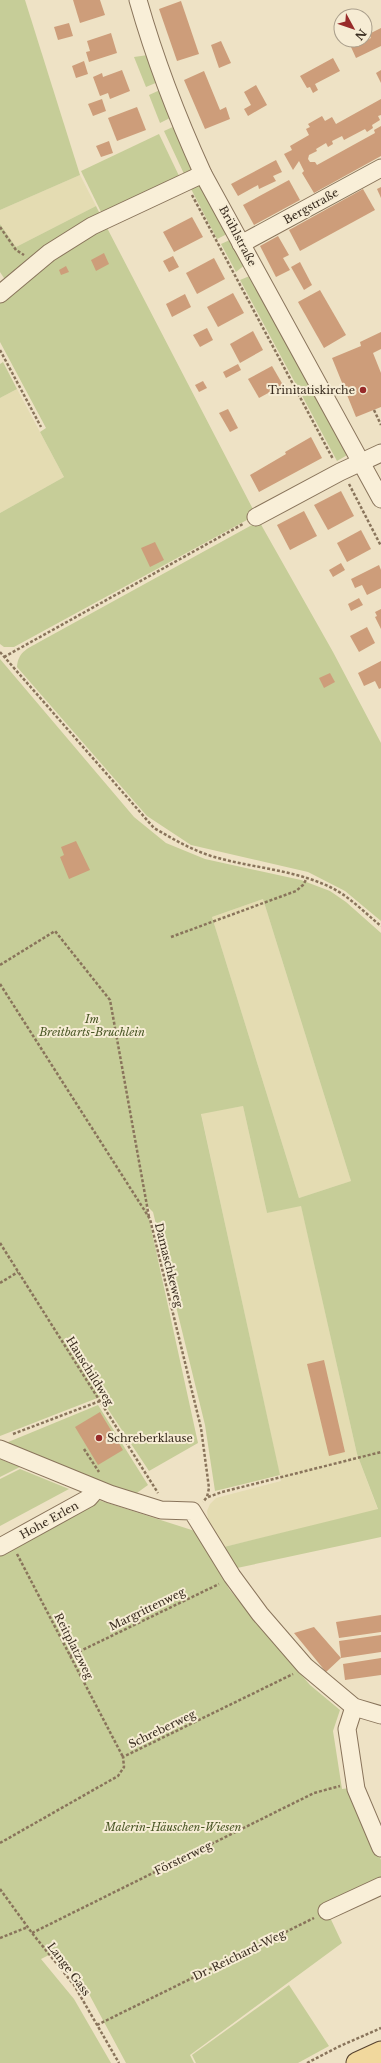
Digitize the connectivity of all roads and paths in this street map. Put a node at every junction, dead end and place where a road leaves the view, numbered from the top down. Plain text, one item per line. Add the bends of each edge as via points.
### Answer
1 (138, 0) edge
2 (381, 168) edge
3 (204, 174) junction
4 (185, 183) junction
5 (0, 227) edge
6 (242, 244) junction
7 (40, 261) junction
8 (0, 294) edge
9 (0, 350) edge
10 (374, 410) dead end
11 (381, 425) edge
12 (41, 427) dead end
13 (381, 453) edge
14 (361, 462) junction
15 (341, 472) junction
16 (381, 499) edge
17 (256, 517) joint
18 (381, 546) edge
19 (0, 652) edge
20 (4, 657) junction
21 (307, 878) junction
22 (381, 926) edge
23 (171, 936) dead end
24 (0, 966) edge
25 (0, 984) edge
26 (150, 1219) junction
27 (0, 1243) edge
28 (18, 1272) junction
29 (0, 1283) edge
30 (100, 1401) junction
31 (13, 1434) dead end
32 (0, 1449) edge
33 (381, 1452) edge
34 (96, 1490) junction
35 (207, 1497) junction
36 (161, 1510) junction
37 (192, 1511) junction
38 (5, 1544) edge
39 (232, 1576) junction
40 (70, 1656) junction
41 (305, 1666) junction
42 (354, 1707) junction
43 (381, 1715) edge
44 (123, 1757) junction
45 (355, 1783) junction
46 (0, 1843) edge
47 (381, 1848) edge
48 (381, 1886) edge
49 (0, 1889) edge
50 (4, 1894) junction
51 (0, 1896) edge
52 (327, 1911) joint
53 (28, 1927) junction
54 (32, 1933) junction
55 (0, 1938) edge
56 (97, 2025) junction
57 (381, 2028) edge
58 (381, 2052) edge
59 (119, 2063) edge
60 (308, 2063) edge
61 (357, 2063) edge

1 - 3 street, Brühlstraße via 151,47 178,121
2 - 6 street, Bergstraße
3 - 4 street
3 - 6 street, Brühlstraße
4 - 7 street via 92,226
4 - 15 path
5 - 7 path via 16,250
6 - 14 street, Brühlstraße
7 - 8 street
9 - 12 path
10 - 11 path
13 - 14 street
14 - 15 street
14 - 16 street, Brühlstraße
15 - 17 street
15 - 18 path
17 - 20 path
19 - 20 path
20 - 21 path via 154,828 185,847
21 - 22 path via 331,887
21 - 23 path via 296,891
24 - 26 path via 55,931 110,1000
25 - 26 path, Damaschkeweg
26 - 35 path, Damaschkeweg via 201,1428 209,1488
27 - 28 path, Hauschildweg
28 - 29 path
28 - 30 path, Hauschildweg
30 - 31 path
30 - 36 path, Hauschildweg via 162,1499
32 - 34 street
33 - 35 path
34 - 36 street
34 - 38 street, Hohe Erlen via 89,1498
35 - 37 path
36 - 37 street
37 - 39 street
38 - 40 path, Reitplatzweg
39 - 40 path, Margrittenweg
39 - 41 street via 260,1614
40 - 44 path, Reitplatzweg
41 - 42 street
41 - 44 path, Schreberweg
42 - 43 street
42 - 45 street via 347,1729
44 - 46 path, Schreberweg via 124,1767 118,1776
45 - 47 street
45 - 54 path, Försterweg via 314,1793
48 - 52 street
49 - 50 path, Lange Gass
50 - 51 path
50 - 53 path, Lange Gass
52 - 56 path, Dr. Reichard-Weg
53 - 54 path, Lange Gass
53 - 55 path
54 - 56 path, Lange Gass via 74,1984
56 - 59 path, Lange Gass
57 - 60 path
58 - 61 main road

